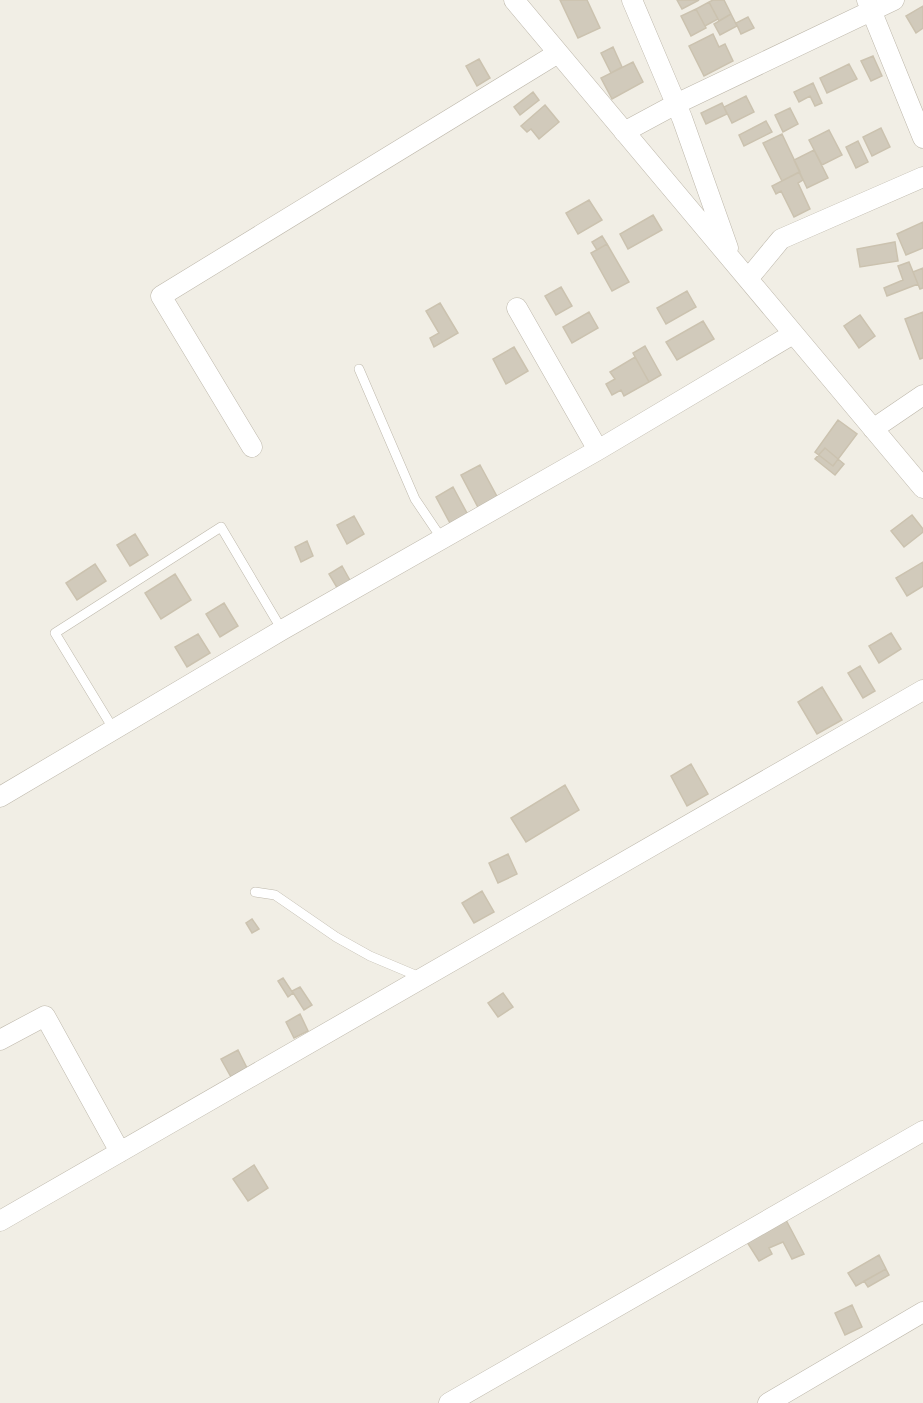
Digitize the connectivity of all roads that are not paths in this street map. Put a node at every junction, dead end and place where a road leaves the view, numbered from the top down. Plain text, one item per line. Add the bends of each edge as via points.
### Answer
1 (514, 0) edge
2 (632, 0) edge
3 (894, 0) edge
4 (869, 5) edge
5 (558, 53) junction
6 (676, 104) junction
7 (624, 132) junction
8 (923, 138) edge
9 (923, 177) edge
10 (733, 262) junction
11 (748, 279) junction
12 (517, 308) dead end
13 (794, 334) junction
14 (359, 369) dead end
15 (923, 395) edge
16 (873, 429) junction
17 (252, 447) dead end
18 (598, 450) junction
19 (923, 488) edge
20 (442, 539) junction
21 (282, 630) junction
22 (923, 690) edge
23 (114, 730) junction
24 (0, 796) edge
25 (255, 892) dead end
26 (422, 978) junction
27 (0, 1040) edge
28 (923, 1131) edge
29 (120, 1152) junction
30 (0, 1221) edge
31 (923, 1311) edge
32 (449, 1403) edge
33 (768, 1403) edge

1 - 5 street
2 - 6 street
3 - 4 street
4 - 6 street
4 - 8 street
5 - 7 street
5 - 17 street via 160,296
6 - 7 street
6 - 10 street
7 - 10 street
9 - 11 street via 781,239
10 - 11 street
11 - 13 street
12 - 18 street
13 - 16 street
13 - 18 street
14 - 20 lane via 415,498
15 - 16 street
16 - 19 street
18 - 20 street
20 - 21 street
21 - 23 street
21 - 23 lane via 221,527 55,633
22 - 26 street
23 - 24 street
25 - 26 lane via 275,896 370,956
26 - 29 street
27 - 29 street via 45,1016
28 - 32 street
29 - 30 street
31 - 33 street

